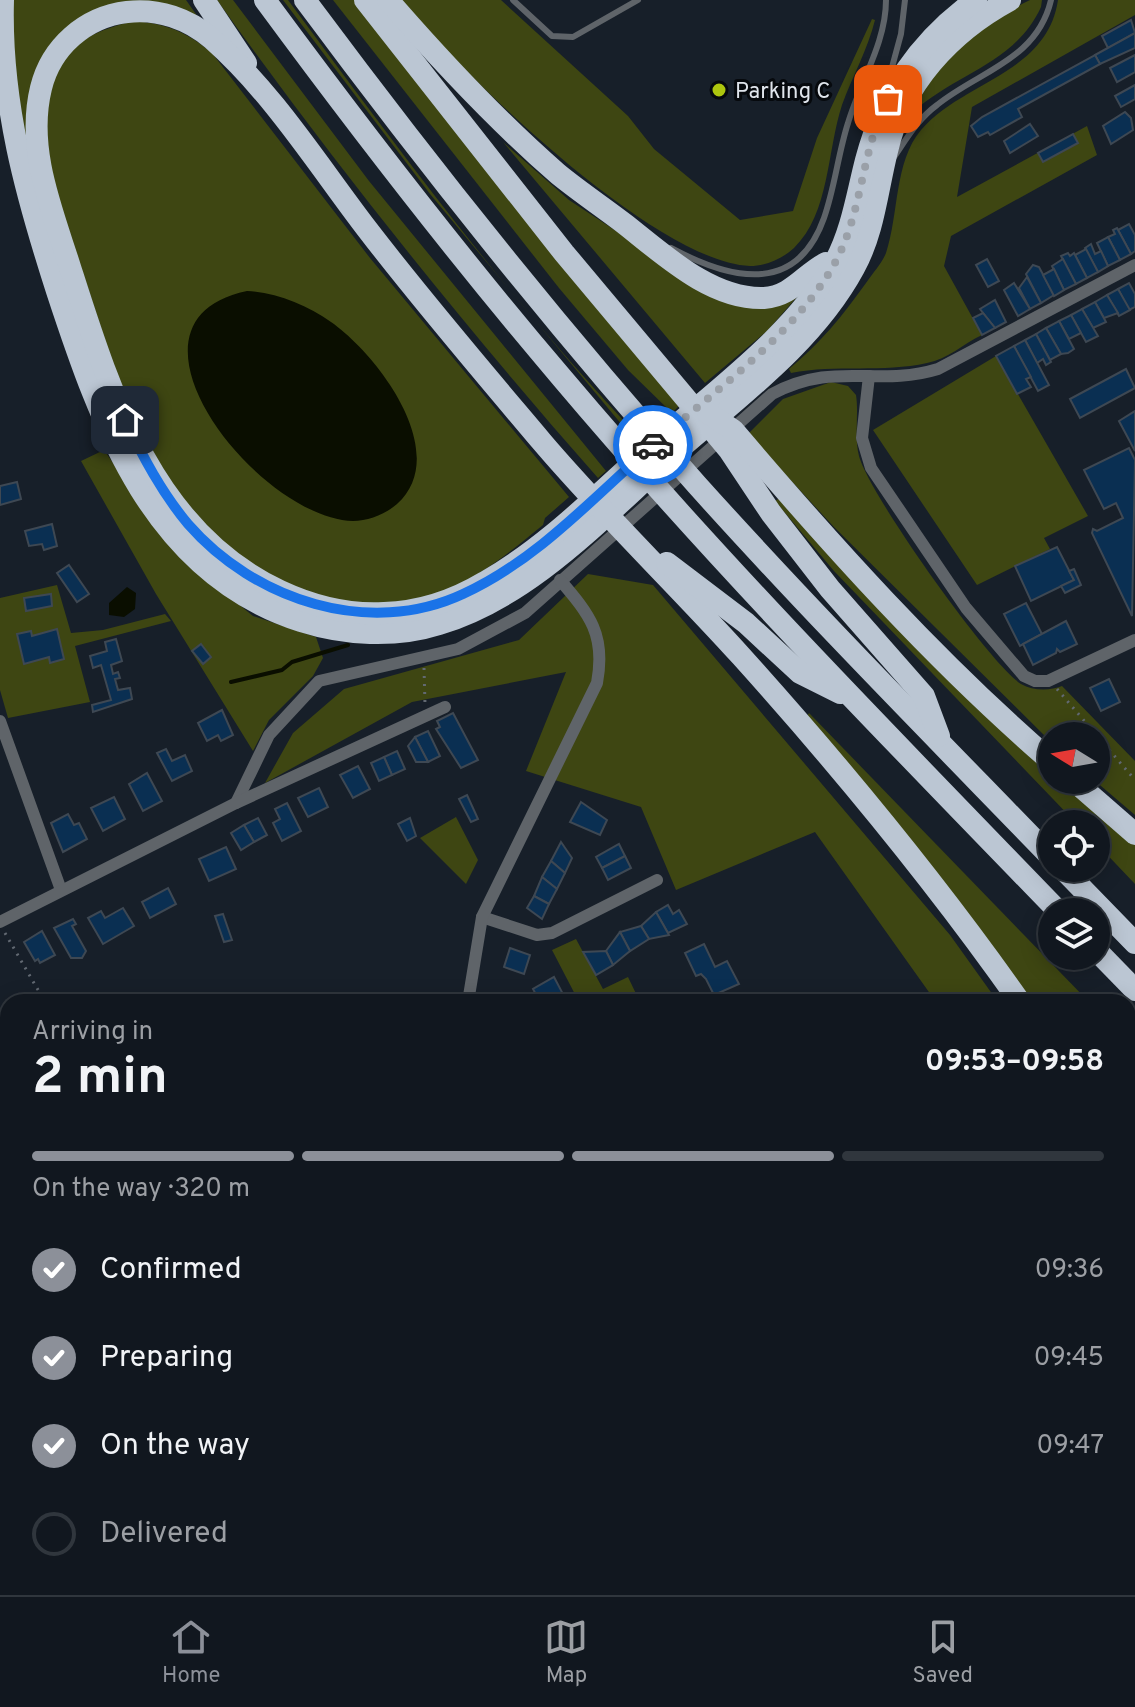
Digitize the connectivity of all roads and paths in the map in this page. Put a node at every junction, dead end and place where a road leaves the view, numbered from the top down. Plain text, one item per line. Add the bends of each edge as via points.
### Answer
1 (3, 0) edge
2 (204, 0) edge
3 (265, 0) edge
4 (305, 0) edge
5 (365, 0) edge
6 (388, 0) edge
7 (513, 0) edge
8 (638, 0) edge
9 (886, 0) edge
10 (905, 0) edge
11 (976, 0) edge
12 (1010, 0) edge
13 (1051, 0) edge
14 (255, 82) junction
15 (878, 117) junction
16 (884, 174) junction
17 (618, 219) junction
18 (838, 257) junction
19 (1135, 265) edge
20 (869, 376) junction
21 (746, 390) junction
22 (688, 401) junction
23 (633, 539) junction
24 (569, 545) junction
25 (560, 580) junction
26 (1135, 641) edge
27 (424, 664) dead end
28 (1052, 680) junction
29 (424, 697) dead end
30 (852, 698) junction
31 (445, 707) dead end
32 (0, 721) edge
33 (942, 744) junction
34 (1038, 749) edge
35 (4, 750) edge
36 (1135, 780) edge
37 (1089, 794) edge
38 (236, 803) junction
39 (1135, 834) edge
40 (1038, 843) edge
41 (657, 880) dead end
42 (1076, 882) edge
43 (61, 890) junction
44 (1045, 898) edge
45 (482, 917) junction
46 (0, 922) edge
47 (1135, 943) edge
48 (1110, 964) edge
49 (1135, 990) edge
50 (40, 994) edge
51 (469, 994) edge
52 (1014, 994) edge

1 - 24 highway via 6,96 23,187 84,373 136,487 198,562 230,588 273,611 322,627 374,634 425,628 475,611 524,582
2 - 14 highway via 239,48
3 - 30 highway via 562,378
4 - 33 highway via 561,327 707,495
5 - 22 highway
6 - 17 highway via 501,122
7 - 8 lane via 552,36 573,37
9 - 17 lane via 881,36 848,120 823,221 792,263 768,274 729,273
10 - 15 lane
11 - 15 highway via 929,40
12 - 16 highway via 963,30 920,77 900,110
13 - 16 lane via 1027,46 933,108 912,129
14 - 23 highway via 398,269 549,450
14 - 24 highway via 196,27 164,14 126,12 102,18 69,39 50,64 39,94 40,165 90,330 116,402 170,501 239,569 293,598 358,613 408,611 461,595
15 - 18 highway
16 - 21 highway via 865,245 843,286 815,323
17 - 18 highway via 710,284 744,296 785,293
18 - 21 highway
19 - 20 street via 938,369
20 - 21 street via 835,373 779,390
20 - 28 street via 862,438 875,475 996,646 1028,678
21 - 24 highway
22 - 33 highway via 830,589 924,696
22 - 34 highway via 733,430 856,569
23 - 30 highway via 746,623 800,673
23 - 52 highway via 821,746
24 - 25 street
25 - 38 street via 504,626 458,649 319,681 269,735
25 - 45 street via 596,627 597,683
26 - 28 street
27 - 29 path
28 - 36 path
30 - 44 highway
31 - 38 street
32 - 35 street
33 - 40 highway
35 - 43 street
37 - 39 highway
38 - 43 street
41 - 45 street via 552,933 530,934
42 - 47 highway
43 - 46 street
45 - 51 street
46 - 50 path
48 - 49 highway

